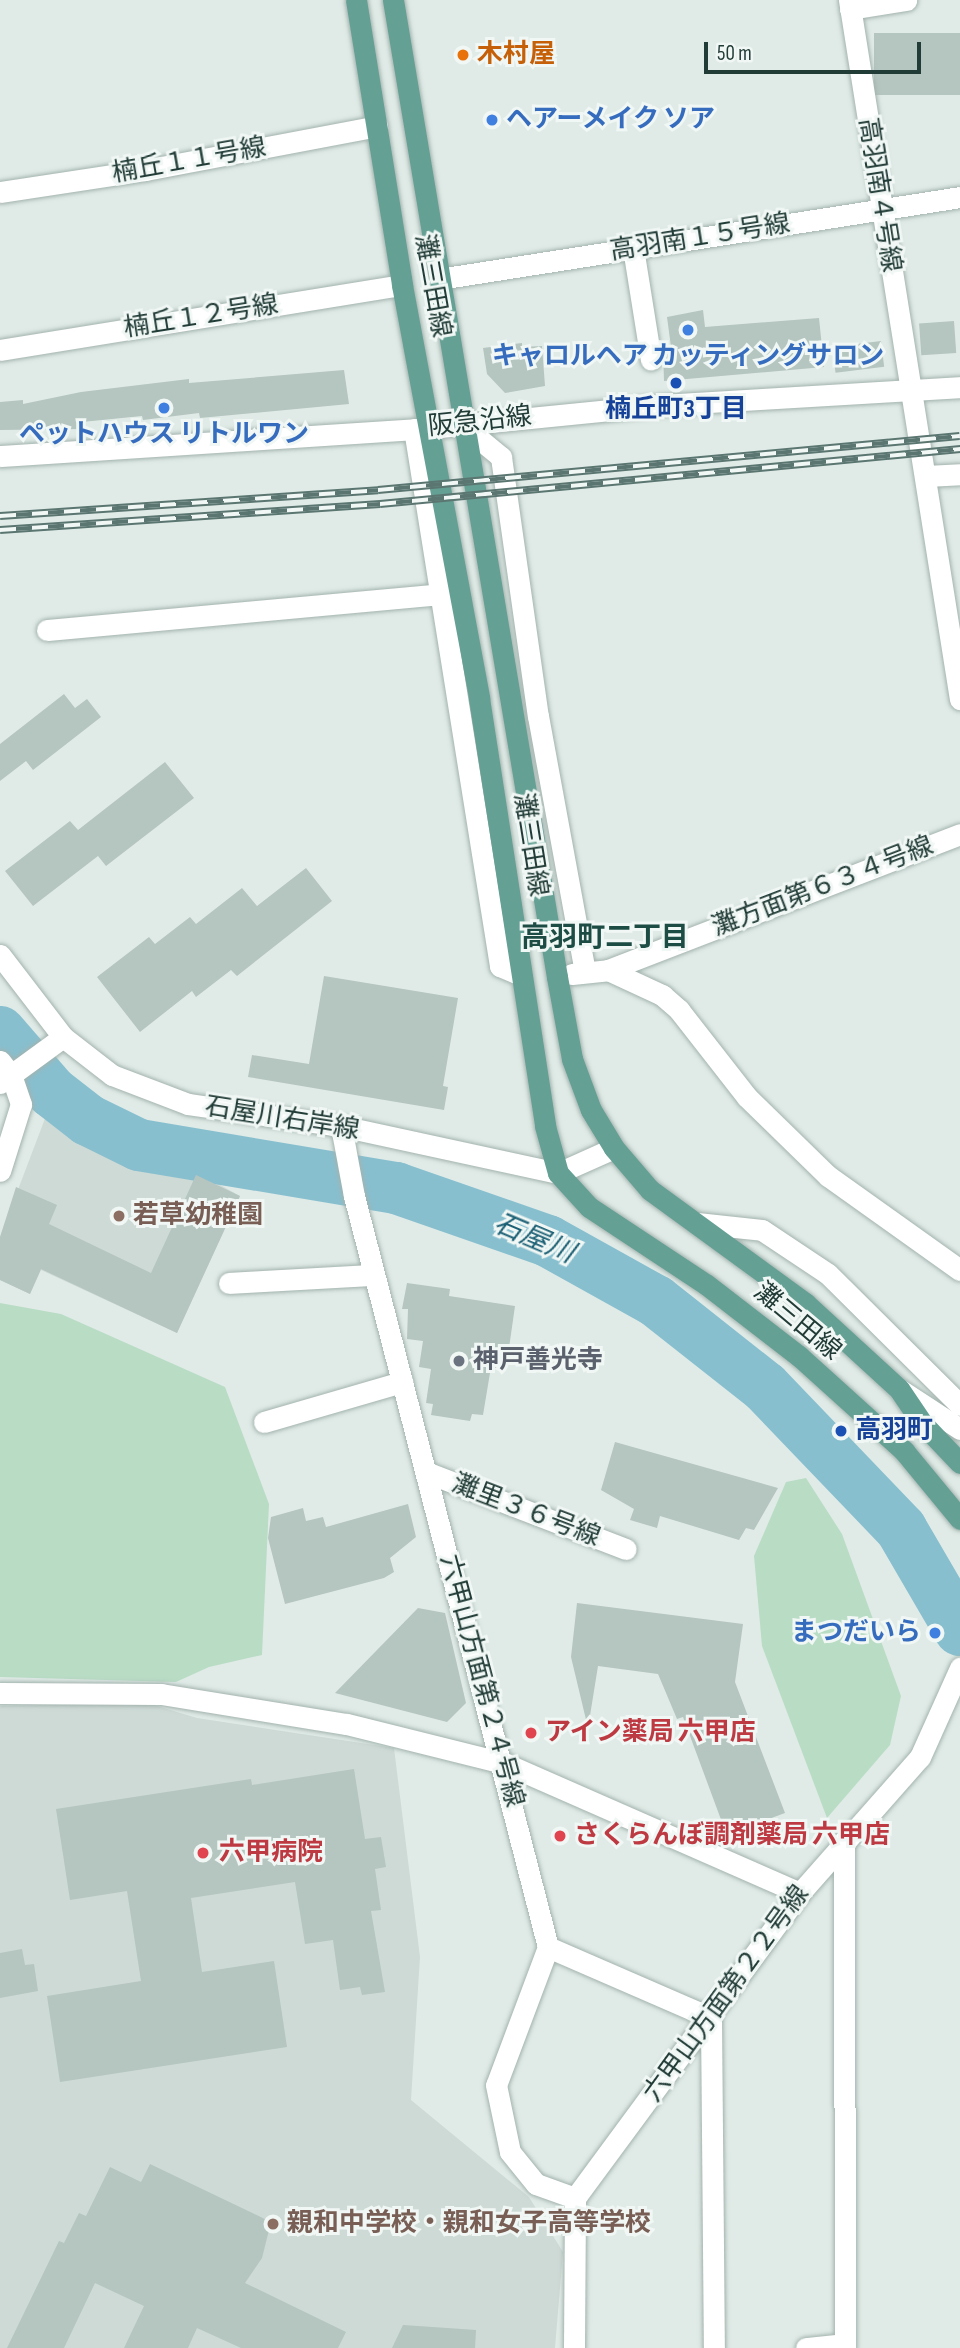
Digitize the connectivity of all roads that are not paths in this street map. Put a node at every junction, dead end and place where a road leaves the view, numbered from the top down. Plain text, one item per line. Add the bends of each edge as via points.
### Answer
1 (356, 0) edge
2 (393, 0) edge
3 (906, 0) edge
4 (850, 4) edge
5 (377, 126) junction
6 (0, 192) edge
7 (960, 197) edge
8 (881, 210) junction
9 (634, 247) junction
10 (439, 279) junction
11 (402, 285) junction
12 (0, 349) edge
13 (651, 359) dead end
14 (960, 387) edge
15 (909, 390) junction
16 (461, 424) junction
17 (422, 429) junction
18 (0, 456) edge
19 (960, 474) edge
20 (926, 477) junction
21 (441, 594) junction
22 (47, 630) dead end
23 (960, 699) edge
24 (960, 835) edge
25 (0, 955) edge
26 (608, 970) junction
27 (585, 971) junction
28 (521, 975) junction
29 (557, 977) junction
30 (63, 1037) junction
31 (4, 1073) edge
32 (341, 1126) junction
33 (614, 1148) junction
34 (0, 1171) edge
35 (558, 1173) junction
36 (697, 1223) junction
37 (960, 1270) edge
38 (374, 1275) junction
39 (229, 1283) dead end
40 (402, 1382) junction
41 (899, 1389) junction
42 (960, 1405) edge
43 (264, 1422) dead end
44 (960, 1429) edge
45 (960, 1463) edge
46 (426, 1472) junction
47 (960, 1519) edge
48 (626, 1549) dead end
49 (958, 1672) edge
50 (0, 1693) edge
51 (504, 1763) junction
52 (844, 1841) junction
53 (800, 1893) junction
54 (548, 1947) junction
55 (711, 2018) junction
56 (575, 2197) junction
57 (845, 2346) edge
58 (574, 2348) edge
59 (713, 2348) edge
60 (806, 2348) edge

1 - 5 main road, 灘三田線
2 - 10 main road, 灘三田線
3 - 4 street
4 - 8 street, 高羽南４号線
5 - 6 street, 楠丘１１号線
5 - 11 main road, 灘三田線
7 - 8 street, 高羽南１５号線
8 - 9 street, 高羽南１５号線
8 - 15 street, 高羽南４号線
9 - 10 street, 高羽南１５号線
9 - 13 street
10 - 16 main road, 灘三田線
11 - 12 street, 楠丘１２号線
11 - 17 main road, 灘三田線
14 - 15 street, 阪急沿線
15 - 16 street, 阪急沿線 via 660,405
15 - 20 street, 高羽南４号線
16 - 17 street, 阪急沿線
16 - 27 street via 501,457 540,728
16 - 29 main road, 灘三田線
17 - 18 street, 阪急沿線
17 - 21 street
17 - 28 main road, 灘三田線 via 479,698
19 - 20 street
20 - 23 street, 高羽南４号線
21 - 22 street
21 - 28 street via 500,966
24 - 26 street, 灘方面第６３４号線
25 - 30 street, 石屋川右岸線
26 - 27 street
26 - 37 street via 662,995 747,1097 828,1176
27 - 29 street
28 - 35 main road, 灘三田線 via 545,1126
29 - 33 main road, 灘三田線 via 572,1059 591,1110
30 - 31 street
30 - 32 street, 石屋川右岸線 via 112,1075 188,1104
31 - 34 street via 20,1104
32 - 35 street, 石屋川右岸線
32 - 38 street, 六甲山方面第２４号線
33 - 35 street
33 - 36 main road, 灘三田線 via 650,1190
35 - 47 main road, 灘三田線 via 589,1207 707,1285 799,1356 904,1451
36 - 41 main road, 灘三田線 via 797,1296
36 - 42 street via 762,1230 828,1274
38 - 39 street
38 - 40 street, 六甲山方面第２４号線
40 - 43 street
40 - 46 street, 六甲山方面第２４号線
41 - 44 street
41 - 45 main road, 灘三田線 via 922,1423
46 - 48 street, 灘里３６号線
46 - 51 street, 六甲山方面第２４号線
49 - 52 street, 六甲山方面第２２号線 via 920,1757
50 - 51 street via 162,1694 347,1724
51 - 53 street
51 - 54 street, 六甲山方面第２４号線
52 - 53 street, 六甲山方面第２２号線
52 - 57 street
53 - 55 street, 六甲山方面第２２号線
54 - 55 street
54 - 56 street via 496,2085 510,2152 536,2184
55 - 56 street, 六甲山方面第２２号線
55 - 59 street
56 - 58 street
57 - 60 street

